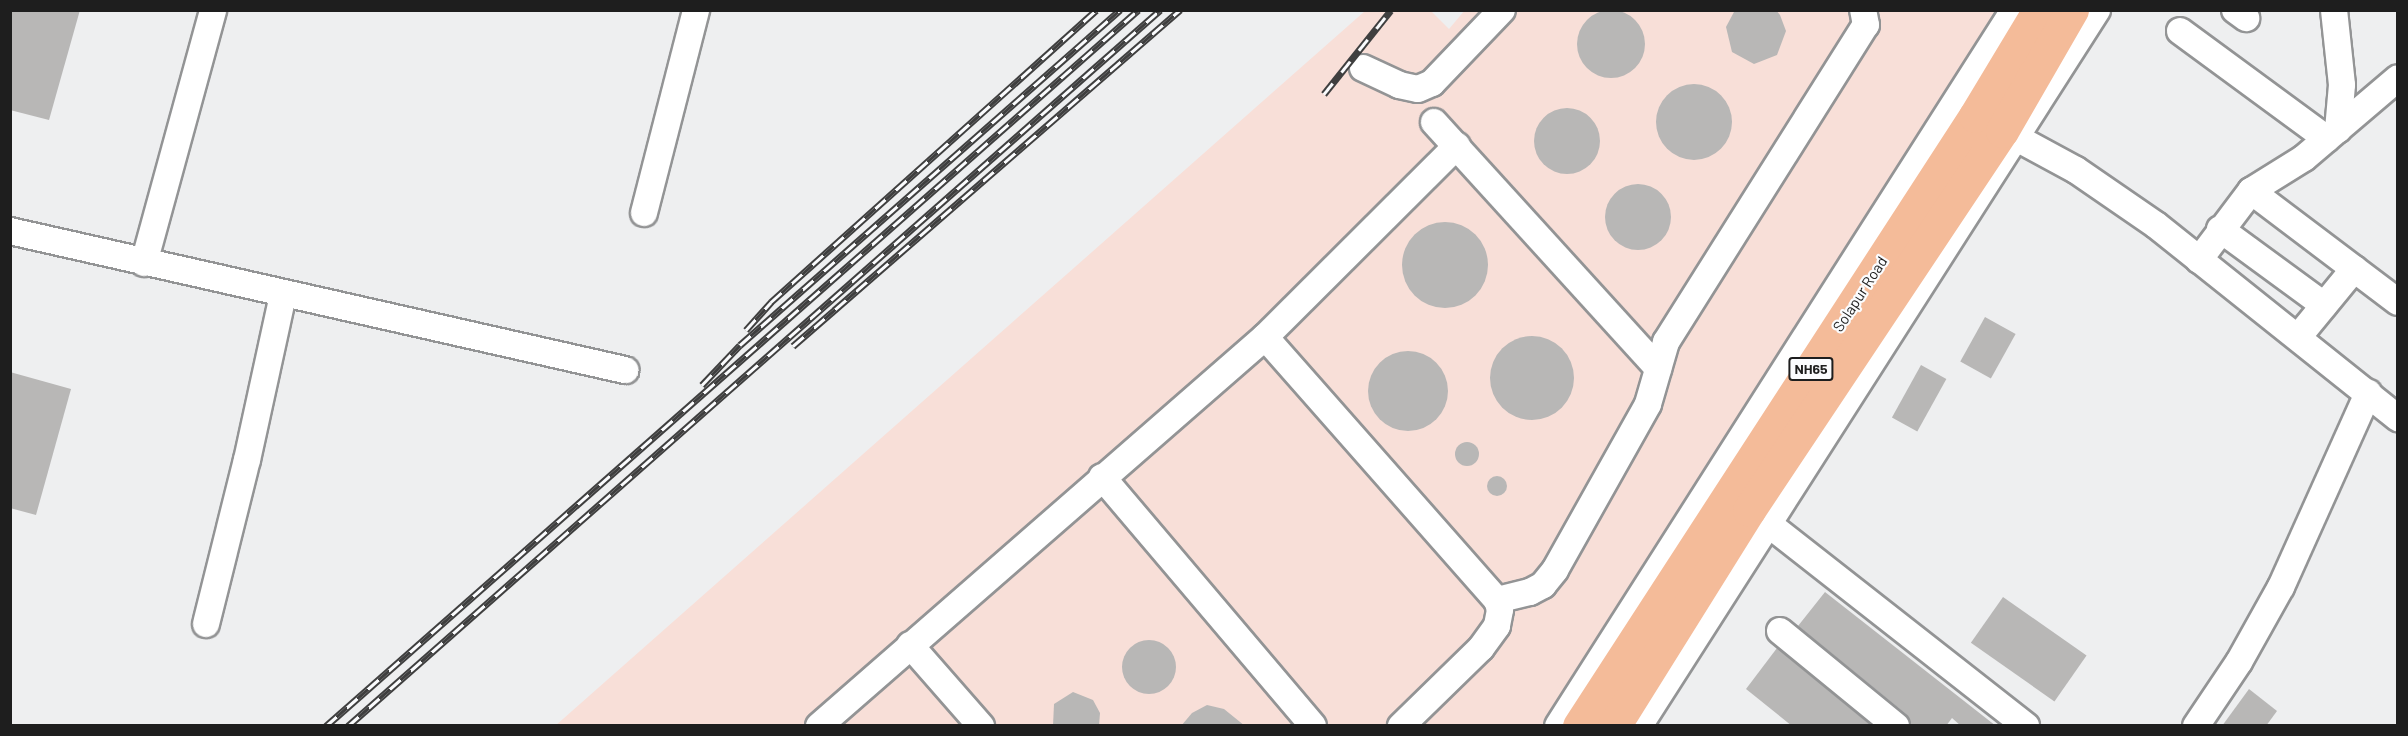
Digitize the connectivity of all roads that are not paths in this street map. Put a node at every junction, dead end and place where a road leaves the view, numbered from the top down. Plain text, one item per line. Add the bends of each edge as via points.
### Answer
1 (213, 10) edge
2 (696, 10) edge
3 (1502, 10) edge
4 (1863, 10) edge
5 (2013, 10) edge
6 (2039, 10) edge
7 (2072, 10) edge
8 (2097, 10) edge
9 (2334, 10) edge
10 (2180, 31) dead end
11 (1363, 68) dead end
12 (2397, 78) edge
13 (1434, 122) dead end
14 (1998, 128) junction
15 (2332, 135) junction
16 (1457, 146) junction
17 (2251, 191) junction
18 (644, 213) dead end
19 (2220, 229) junction
20 (10, 231) edge
21 (2199, 260) junction
22 (144, 262) junction
23 (2354, 269) junction
24 (283, 295) junction
25 (2397, 302) edge
26 (2324, 305) junction
27 (2299, 336) junction
28 (1265, 337) junction
29 (1658, 368) junction
30 (625, 370) dead end
31 (2368, 393) junction
32 (2397, 418) edge
33 (1102, 477) junction
34 (1759, 517) junction
35 (1497, 600) junction
36 (206, 624) dead end
37 (1780, 631) dead end
38 (910, 645) junction
39 (2011, 721) edge
40 (819, 726) edge
41 (981, 726) edge
42 (1313, 726) edge
43 (1401, 726) edge
44 (1558, 726) edge
45 (1579, 726) edge
46 (1614, 726) edge
47 (1639, 726) edge
48 (1896, 726) edge
49 (2196, 726) edge

1 - 22 street
2 - 18 street
3 - 11 street via 1432,82 1418,89
4 - 29 street via 1866,25 1666,342
5 - 44 street
6 - 14 highway, Solapur Road / NH65
7 - 14 highway, Solapur Road / NH65
8 - 14 street
9 - 15 street via 2342,84
10 - 15 street
12 - 15 street
13 - 16 street
14 - 21 street via 2085,176
14 - 34 highway, Solapur Road / NH65
14 - 45 highway, Solapur Road / NH65
15 - 17 street
16 - 28 street
16 - 29 street
17 - 19 street
17 - 23 street
19 - 21 street
19 - 26 street
20 - 22 street
21 - 27 street
22 - 24 street
23 - 25 street
23 - 26 street
24 - 30 street
24 - 36 street
26 - 27 street
27 - 31 street
28 - 33 street
28 - 35 street
29 - 35 street via 1648,404 1555,570 1544,585
31 - 32 street
31 - 49 street via 2281,587 2239,662
33 - 38 street
33 - 42 street
34 - 39 street
34 - 46 highway, Solapur Road / NH65
34 - 47 street
35 - 43 street via 1497,626 1481,648
37 - 48 street
38 - 40 street
38 - 41 street

